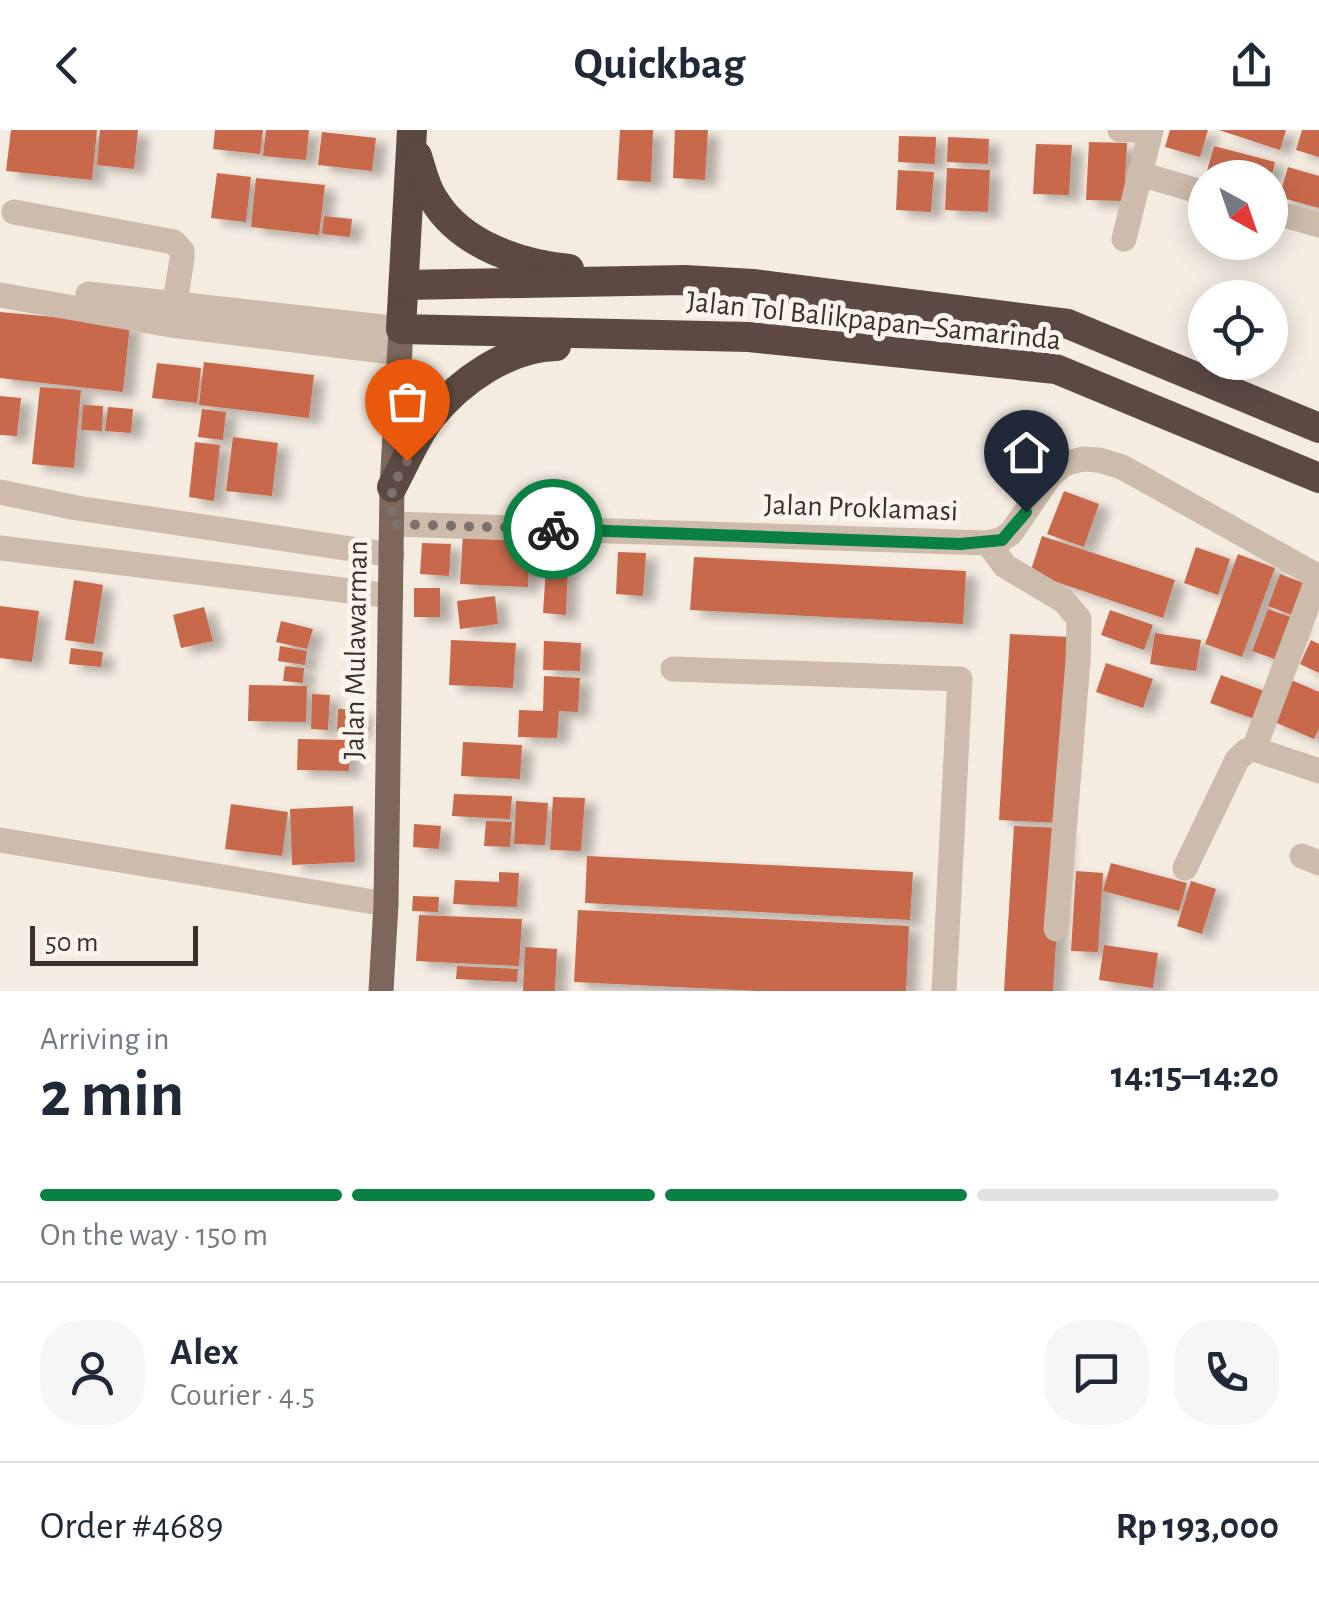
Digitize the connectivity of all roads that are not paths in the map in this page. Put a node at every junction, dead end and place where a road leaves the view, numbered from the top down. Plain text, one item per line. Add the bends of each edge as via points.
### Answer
1 (1120, 130) edge
2 (1150, 131) edge
3 (412, 134) edge
4 (1140, 174) junction
5 (1188, 187) edge
6 (14, 212) dead end
7 (1288, 217) edge
8 (1319, 226) edge
9 (1124, 239) dead end
10 (685, 280) junction
11 (0, 282) edge
12 (404, 285) junction
13 (0, 294) edge
14 (172, 315) junction
15 (749, 336) junction
16 (401, 341) junction
17 (1319, 428) edge
18 (1319, 478) edge
19 (392, 487) junction
20 (0, 492) edge
21 (392, 524) junction
22 (988, 543) junction
23 (0, 548) edge
24 (392, 556) junction
25 (1318, 577) edge
26 (391, 596) junction
27 (673, 669) dead end
28 (1254, 749) junction
29 (1319, 771) edge
30 (0, 840) edge
31 (1184, 868) dead end
32 (386, 904) junction
33 (1056, 929) dead end
34 (381, 991) edge
35 (944, 991) edge

1 - 2 street
2 - 4 street
3 - 10 highway via 436,204 495,252 553,268
3 - 12 highway, Jalan Mulawarman
4 - 5 street
4 - 9 street
6 - 14 street via 174,242 182,259
7 - 8 street
10 - 12 highway, Jalan Tol Balikpapan–Samarinda
10 - 17 highway, Jalan Tol Balikpapan–Samarinda via 1068,324
11 - 14 street
12 - 16 highway, Jalan Mulawarman
13 - 14 street
14 - 16 street
15 - 16 highway, Jalan Tol Balikpapan–Samarinda
15 - 18 highway, Jalan Tol Balikpapan–Samarinda via 1056,369
15 - 19 highway via 533,347 507,356 430,419
16 - 19 main road, Jalan Mulawarman
19 - 21 main road, Jalan Mulawarman
20 - 24 street
21 - 22 street, Jalan Proklamasi
21 - 24 main road, Jalan Mulawarman
22 - 25 street, Jalan Proklamasi via 1011,532 1050,476 1084,458 1122,467
22 - 33 street via 1004,566 1064,601 1079,618
23 - 26 street
24 - 26 main road, Jalan Mulawarman
25 - 28 street
26 - 32 main road, Jalan Mulawarman
27 - 35 street via 960,679
28 - 29 street
28 - 31 street via 1237,760
30 - 32 street
32 - 34 main road, Jalan Mulawarman

